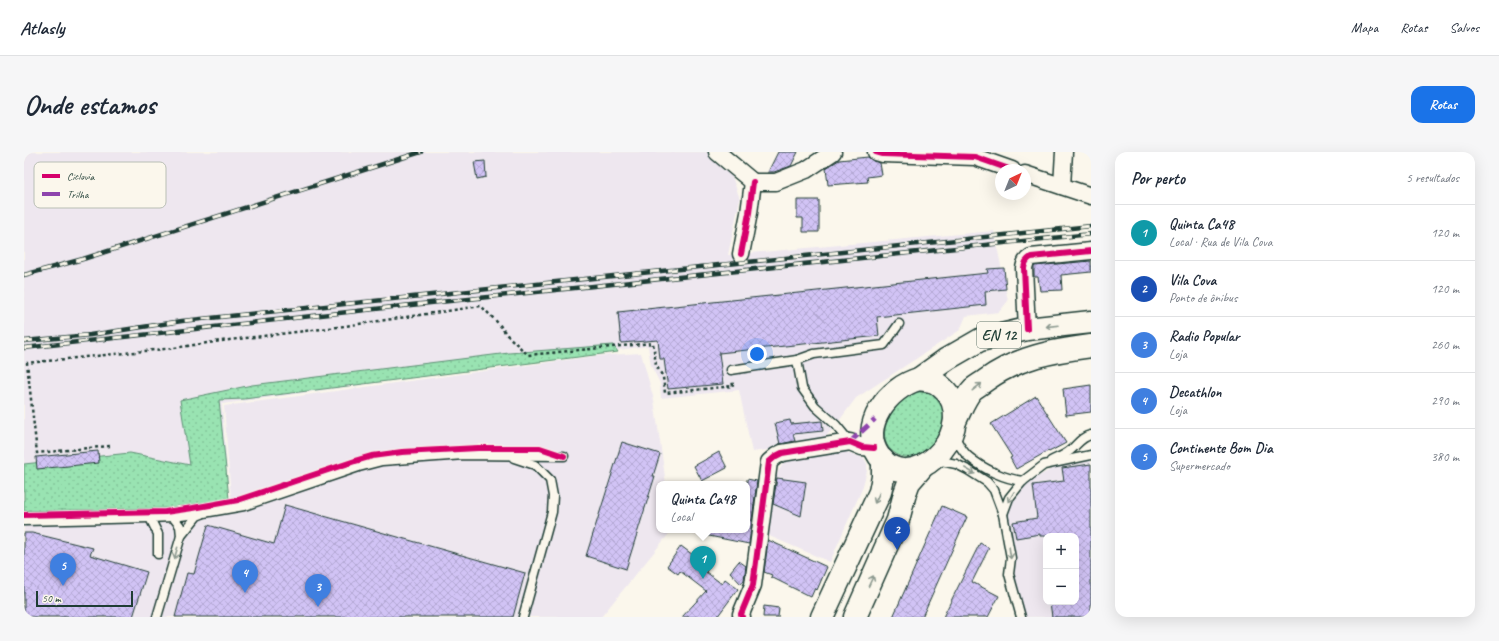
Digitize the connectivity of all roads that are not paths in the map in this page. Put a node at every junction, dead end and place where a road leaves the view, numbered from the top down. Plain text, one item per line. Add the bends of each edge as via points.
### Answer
1 (717, 152) edge
2 (833, 152) edge
3 (876, 152) edge
4 (1064, 152) edge
5 (995, 164) edge
6 (1031, 176) edge
7 (753, 182) junction
8 (1062, 186) junction
9 (1091, 196) edge
10 (1091, 251) edge
11 (741, 254) dead end
12 (1091, 322) edge
13 (899, 324) dead end
14 (1026, 329) junction
15 (1091, 346) edge
16 (797, 360) junction
17 (731, 370) road end
18 (919, 379) junction
19 (875, 419) junction
20 (954, 426) junction
21 (1091, 435) edge
22 (850, 442) junction
23 (878, 454) junction
24 (506, 455) junction
25 (1091, 455) edge
26 (564, 456) dead end
27 (928, 463) junction
28 (1044, 465) junction
29 (1023, 481) junction
30 (204, 513) junction
31 (1003, 514) junction
32 (173, 517) junction
33 (150, 518) junction
34 (24, 521) edge
35 (181, 536) junction
36 (158, 554) dead end
37 (739, 616) edge
38 (157, 617) edge
39 (523, 617) edge
40 (822, 617) edge
41 (855, 617) edge
42 (1022, 617) edge

1 - 7 street
2 - 7 street via 806,170 776,182
3 - 5 street via 975,158
4 - 8 street
6 - 8 street
7 - 11 street
8 - 9 street
10 - 14 street via 1028,259 1024,268
12 -> 14 main road, EN 12
13 - 16 lane via 884,345 814,354
14 - 18 main road, EN 12 via 980,340
20 -> 15 main road, EN 12 via 964,401 973,389 994,374 1025,359 1060,350
16 - 17 lane
16 - 22 lane via 802,388 815,406
18 - 19 main road, EN 12 via 893,392
18 - 20 main road via 934,382 947,392 954,404
19 - 22 street
19 - 23 main road, EN 12 via 872,433
20 - 27 main road, EN 12 via 944,447
20 - 29 lane via 962,449 969,457 1001,476
21 - 28 lane via 1085,436 1069,451
22 - 23 street
22 - 37 street via 782,453 769,462 753,585
23 - 27 main road via 896,469 909,470
23 -> 40 main road, EN 12 via 883,477 880,492
24 - 26 lane
24 - 30 lane via 464,455 382,461 244,506
24 - 39 lane via 535,466 550,480 553,496 552,512
25 - 28 lane
27 -> 31 lane via 956,464 987,482 994,490
41 -> 27 main road, EN 12 via 898,520 909,482
28 - 29 lane
29 -> 31 lane via 1009,498
30 - 32 lane
30 - 35 lane via 197,516
31 -> 42 lane via 1011,558 1009,574
32 - 33 lane
32 - 35 lane via 180,526
33 - 34 lane
33 - 36 lane via 158,534
35 -> 38 lane

